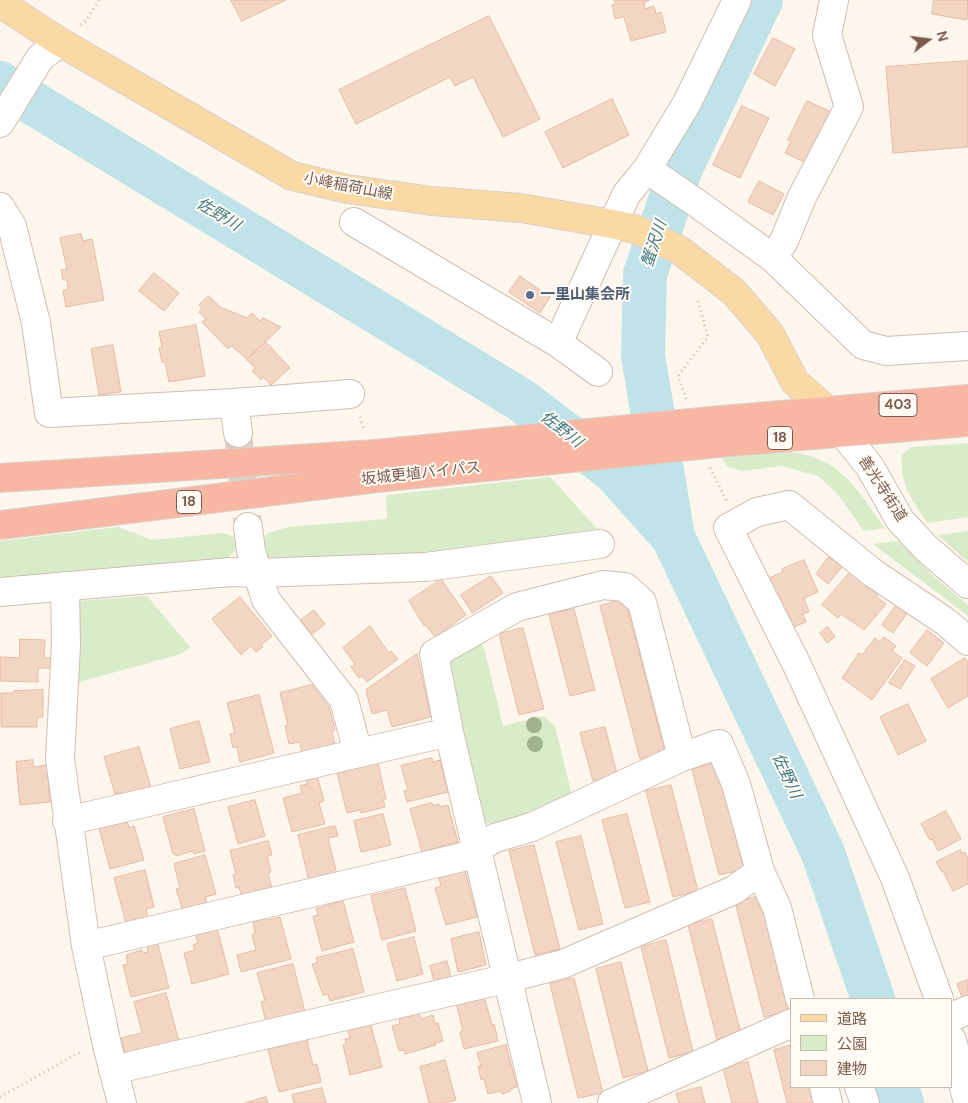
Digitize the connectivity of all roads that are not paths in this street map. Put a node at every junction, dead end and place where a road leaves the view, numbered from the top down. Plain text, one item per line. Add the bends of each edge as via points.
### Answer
1 (738, 0) edge
2 (834, 0) edge
3 (0, 3) edge
4 (50, 50) junction
5 (0, 123) edge
6 (652, 172) junction
7 (0, 207) edge
8 (354, 222) dead end
9 (623, 227) junction
10 (773, 258) junction
11 (558, 343) junction
12 (968, 346) edge
13 (598, 372) dead end
14 (968, 399) edge
15 (234, 403) junction
16 (354, 403) road end
17 (835, 422) junction
18 (968, 422) edge
19 (238, 433) tunnel mouth
20 (373, 456) junction
21 (0, 478) edge
22 (0, 525) edge
23 (248, 527) tunnel mouth
24 (600, 544) dead end
25 (258, 573) junction
26 (968, 584) edge
27 (65, 586) junction
28 (0, 592) edge
29 (968, 640) edge
30 (449, 732) junction
31 (358, 753) junction
32 (682, 757) junction
33 (67, 821) junction
34 (478, 849) junction
35 (760, 871) junction
36 (86, 946) junction
37 (508, 978) junction
38 (800, 998) edge
39 (939, 998) edge
40 (968, 1010) edge
41 (953, 1017) edge
42 (790, 1023) edge
43 (953, 1044) edge
44 (110, 1058) junction
45 (824, 1088) edge
46 (858, 1088) edge
47 (532, 1102) edge
48 (122, 1103) edge
49 (612, 1103) edge
50 (828, 1103) edge
51 (865, 1103) edge
52 (968, 1103) edge

1 - 6 street
2 - 10 street via 827,35 849,107
3 - 4 main road, 小峰稲荷山線
4 - 5 street
4 - 9 main road, 小峰稲荷山線 via 292,176 347,189 432,201 521,208
6 - 9 street via 626,195
6 - 10 street
7 - 15 street via 12,226 36,323 49,413
8 - 11 street
9 - 11 street
9 - 17 main road, 小峰稲荷山線 via 678,249 734,292 770,334 795,382
10 - 12 street via 863,345 886,352
11 - 13 street
14 - 17 highway, 403
15 - 16 street
15 - 19 street
17 - 18 highway, 403
17 - 20 highway, 坂城更埴バイパス / 18, bridge
17 - 26 street, 善光寺街道 via 870,468 900,520 926,548
20 - 21 highway, 坂城更埴バイパス / 18
20 - 22 highway, 坂城更埴バイパス / 18
23 - 25 street
24 - 25 street via 426,567
25 - 27 street via 231,572
25 - 31 street via 266,600 344,700
27 - 28 street
27 - 33 street via 66,645 60,759
29 - 39 street via 873,573 789,505 758,512 728,528 797,665 895,878
30 - 31 street
30 - 32 street via 434,654 516,607 603,585 624,586 642,602
30 - 34 street
31 - 33 street
32 - 34 street via 532,827 495,838
32 - 35 street via 719,744 736,784
33 - 36 street
34 - 36 street via 463,858
34 - 37 street
35 - 37 street via 734,890 563,964
35 - 38 street via 777,908
36 - 44 street
37 - 44 street
37 - 47 street
40 - 41 street
42 - 49 street
43 - 52 street
44 - 48 street
45 - 50 street
46 - 51 street

